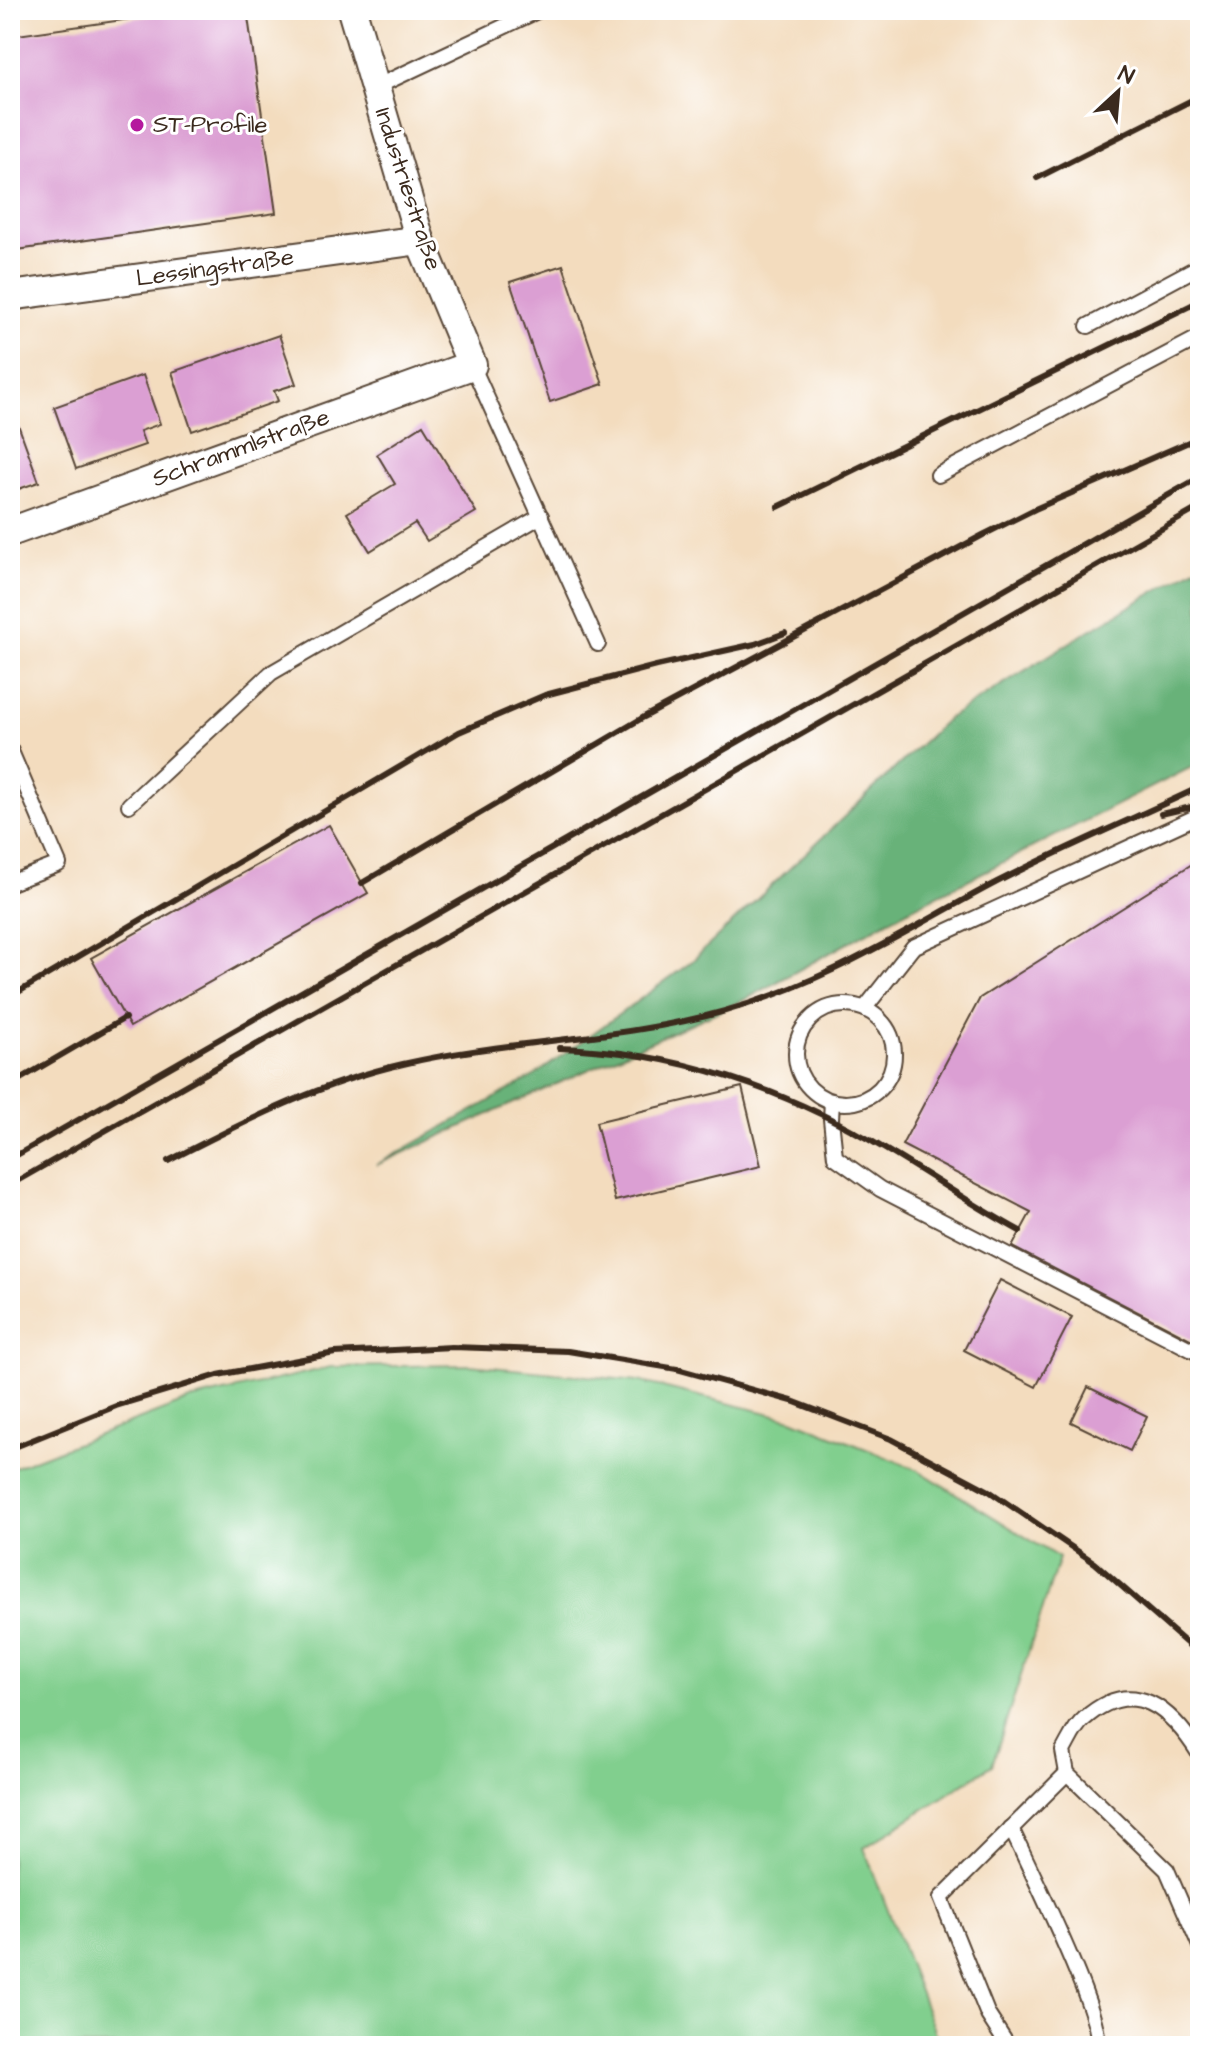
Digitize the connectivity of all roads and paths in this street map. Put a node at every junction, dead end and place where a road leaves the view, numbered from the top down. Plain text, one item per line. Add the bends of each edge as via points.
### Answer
1 (352, 10) edge
2 (539, 10) edge
3 (376, 87) junction
4 (420, 240) junction
5 (1200, 266) edge
6 (10, 296) edge
7 (1088, 326) dead end
8 (1200, 337) edge
9 (472, 365) junction
10 (938, 475) dead end
11 (541, 516) junction
12 (10, 532) edge
13 (598, 644) dead end
14 (10, 749) edge
15 (129, 805) dead end
16 (1200, 815) edge
17 (10, 883) edge
18 (865, 1008) junction
19 (832, 1101) junction
20 (1200, 1354) edge
21 (1200, 1755) edge
22 (1067, 1773) junction
23 (1011, 1828) junction
24 (1200, 1946) edge
25 (1008, 2046) edge
26 (1097, 2046) edge

1 - 3 street, Industriestraße
2 - 3 lane
3 - 4 street, Industriestraße
4 - 6 street, Lessingstraße
4 - 9 street, Industriestraße
5 - 7 lane
8 - 10 lane
9 - 11 lane
9 - 12 street, Schrammlstraße
11 - 13 lane
11 - 15 lane via 271,673
14 - 17 lane via 59,864
16 - 18 lane via 913,947
18 - 19 lane via 886,1024 893,1038 893,1070 873,1095 858,1102
18 - 19 lane via 827,1007 812,1016 796,1045 802,1077
19 - 20 lane via 835,1157 880,1189
21 - 22 lane via 1167,1711 1140,1698 1108,1702 1082,1720 1063,1751
22 - 23 lane
22 - 24 lane via 1167,1870
23 - 25 lane via 941,1898 988,2015
23 - 26 lane via 1089,2003 1100,2038

